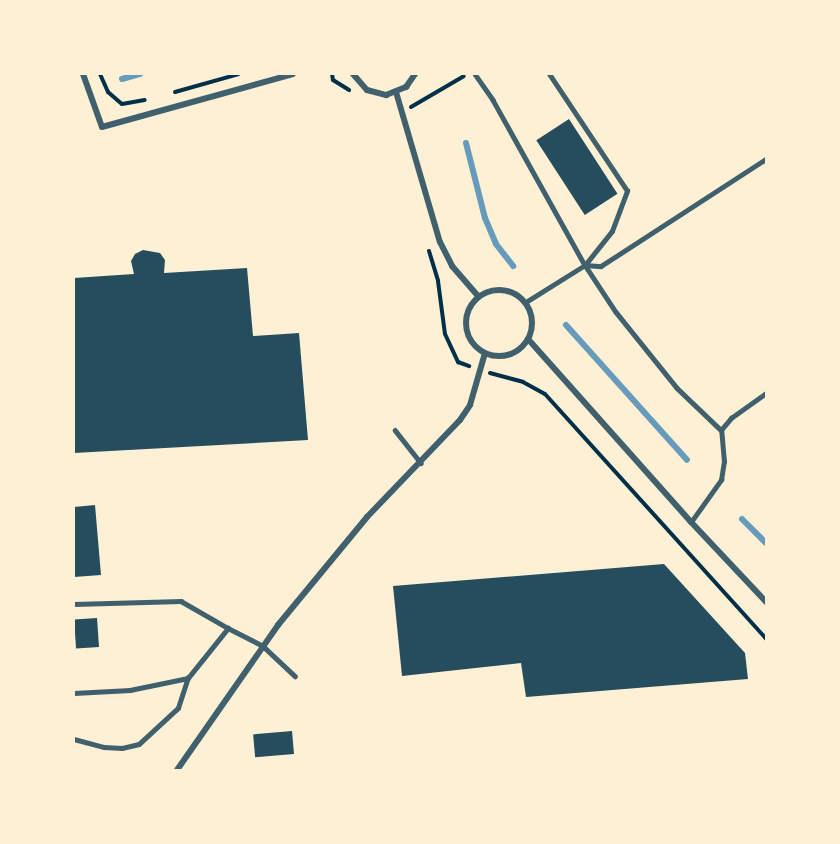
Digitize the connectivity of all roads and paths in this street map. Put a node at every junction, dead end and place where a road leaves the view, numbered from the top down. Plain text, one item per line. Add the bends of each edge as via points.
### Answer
1 (83, 74) edge
2 (100, 74) edge
3 (239, 74) edge
4 (292, 74) edge
5 (332, 74) edge
6 (353, 74) edge
7 (415, 74) edge
8 (468, 74) edge
9 (475, 74) edge
10 (549, 74) edge
11 (354, 92) dead end
12 (396, 93) junction
13 (165, 95) dead end
14 (155, 98) dead end
15 (403, 111) junction
16 (766, 159) edge
17 (427, 243) dead end
18 (585, 265) junction
19 (478, 296) junction
20 (526, 302) junction
21 (528, 339) junction
22 (485, 353) junction
23 (481, 371) junction
24 (766, 393) edge
25 (395, 430) dead end
26 (721, 430) junction
27 (421, 463) junction
28 (691, 522) junction
29 (766, 602) edge
30 (74, 604) edge
31 (228, 628) junction
32 (766, 639) edge
33 (263, 646) junction
34 (294, 676) dead end
35 (188, 678) junction
36 (74, 693) edge
37 (74, 739) edge
38 (177, 771) edge

1 - 4 street via 102,127
2 - 14 path via 108,92 122,104
3 - 13 path
5 - 11 path via 333,80
6 - 12 street via 367,90 386,95
7 - 12 street
8 - 15 path
9 - 18 lane
10 - 18 lane via 627,191 612,231
12 - 15 street
15 - 19 street via 440,242 452,266
16 - 18 lane via 601,266
17 - 23 path via 438,281 445,334 458,362
18 - 20 lane
18 - 26 lane via 650,357
19 - 20 street via 498,289
19 - 22 street via 470,305 465,327 469,338
20 - 21 street via 532,320
21 - 22 street via 505,356
21 - 28 street
22 - 23 street
23 - 27 street via 470,405
23 - 32 path via 523,382 545,393
24 - 26 lane
25 - 27 lane
26 - 28 lane via 721,480
27 - 33 street via 367,517
28 - 29 street
30 - 31 lane via 182,601
31 - 33 lane
31 - 35 lane
33 - 34 lane
33 - 38 street
35 - 36 lane via 130,690
35 - 37 lane via 178,708 139,744 104,747

